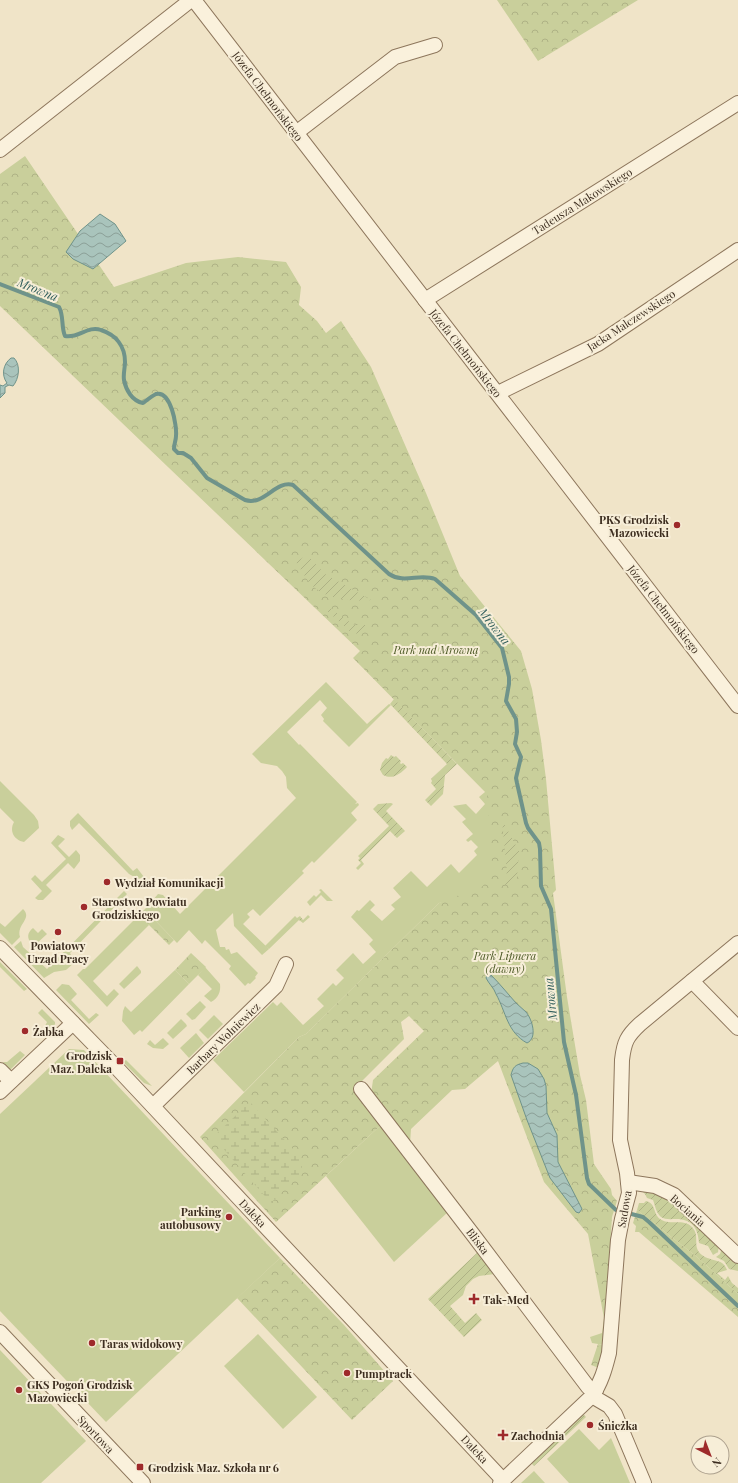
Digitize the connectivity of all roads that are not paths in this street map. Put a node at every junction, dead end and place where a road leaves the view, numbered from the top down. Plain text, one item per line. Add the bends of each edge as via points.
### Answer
1 (192, 0) edge
2 (435, 45) dead end
3 (738, 103) edge
4 (296, 133) junction
5 (0, 150) edge
6 (738, 250) edge
7 (425, 300) junction
8 (498, 393) junction
9 (738, 706) edge
10 (738, 944) edge
11 (0, 948) edge
12 (286, 964) dead end
13 (692, 981) junction
14 (74, 1023) junction
15 (738, 1028) edge
16 (0, 1070) edge
17 (11, 1081) junction
18 (361, 1089) dead end
19 (0, 1092) edge
20 (152, 1106) junction
21 (628, 1182) junction
22 (738, 1256) edge
23 (0, 1332) edge
24 (594, 1393) junction
25 (502, 1481) edge
26 (143, 1483) edge
27 (644, 1483) edge

1 - 4 street, Józefa Chełmońskiego
1 - 5 street
2 - 4 street via 395,58
3 - 7 street, Tadeusza Makowskiego
4 - 7 street, Józefa Chełmońskiego
6 - 8 street, Jacka Malczewskiego via 598,344
7 - 8 street, Józefa Chełmońskiego
8 - 9 street, Józefa Chełmońskiego
10 - 13 street, Sadowa
11 - 14 street, Daleka
12 - 20 street, Barbary Wolniewicz via 276,986
13 - 15 street
13 - 21 street, Sadowa via 627,1038 624,1048 620,1140
14 - 17 street
14 - 20 street, Daleka
16 - 17 street
17 - 19 street
18 - 24 street, Bliska
20 - 25 street, Daleka
21 - 22 street, Bociania via 655,1186 674,1196
21 - 24 street, Sadowa via 618,1240 609,1353
23 - 26 street, Sportowa
24 - 25 street, Sadowa
24 - 27 street, Bliska via 615,1414

